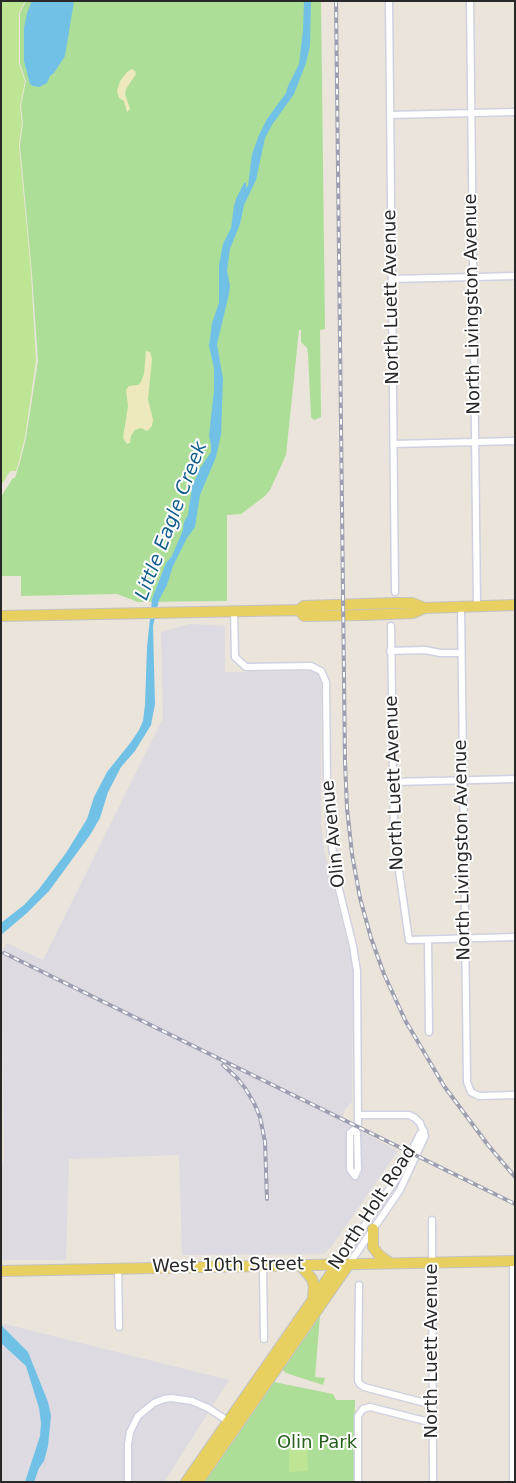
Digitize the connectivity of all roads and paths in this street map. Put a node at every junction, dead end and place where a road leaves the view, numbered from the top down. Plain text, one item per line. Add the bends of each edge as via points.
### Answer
1 (389, 1) edge
2 (470, 1) edge
3 (515, 112) edge
4 (470, 114) junction
5 (390, 115) junction
6 (515, 276) edge
7 (473, 278) junction
8 (392, 279) junction
9 (515, 441) edge
10 (475, 442) junction
11 (394, 444) junction
12 (395, 592) dead end
13 (515, 605) edge
14 (461, 606) junction
15 (477, 606) junction
16 (234, 611) junction
17 (1, 616) edge
18 (391, 626) dead end
19 (390, 651) junction
20 (461, 653) junction
21 (515, 779) edge
22 (463, 780) junction
23 (393, 782) junction
24 (515, 937) edge
25 (464, 939) junction
26 (428, 940) junction
27 (429, 1032) dead end
28 (515, 1095) edge
29 (358, 1115) junction
30 (354, 1131) junction
31 (424, 1131) junction
32 (432, 1220) dead end
33 (374, 1229) junction
34 (514, 1261) edge
35 (433, 1262) junction
36 (390, 1263) junction
37 (349, 1264) junction
38 (337, 1265) junction
39 (264, 1266) junction
40 (301, 1266) junction
41 (118, 1268) junction
42 (1, 1271) edge
43 (359, 1285) dead end
44 (313, 1298) junction
45 (118, 1327) dead end
46 (264, 1339) dead end
47 (433, 1405) junction
48 (433, 1422) junction
49 (232, 1424) junction
50 (128, 1482) edge
51 (186, 1482) edge
52 (198, 1482) edge
53 (358, 1482) edge
54 (433, 1482) edge
55 (513, 1482) edge

1 - 5 street, North Luett Avenue
2 - 4 street, North Livingston Avenue
3 - 4 street
4 - 5 street
4 - 7 street, North Livingston Avenue
5 - 8 street, North Luett Avenue
6 - 7 street
7 - 8 street
7 - 10 street, North Livingston Avenue
8 - 11 street, North Luett Avenue
9 - 10 street
10 - 11 street
10 - 15 street, North Livingston Avenue
11 - 12 street, North Luett Avenue
13 - 15 main road
14 - 15 main road
14 - 16 main road via 425,608 412,603
14 - 20 street, North Livingston Avenue
16 - 17 main road
16 - 29 street, Olin Avenue via 236,657 246,667 311,666 321,671 325,678 331,839 356,965
18 - 19 street, North Luett Avenue
19 - 20 street
19 - 23 street, North Luett Avenue
20 - 22 street, North Livingston Avenue
21 - 22 street
22 - 23 street
22 - 25 street, North Livingston Avenue
23 - 26 street, North Luett Avenue via 395,855 408,940
24 - 25 street
25 - 26 street
25 - 28 street, North Livingston Avenue via 467,1082 472,1093 479,1096
26 - 27 street
29 - 30 street, Olin Avenue via 358,1127
29 - 31 street via 409,1115
30 - 30 street, Olin Avenue via 350,1134 350,1169 354,1176 358,1169 357,1133
31 - 33 street, North Holt Road via 425,1136 400,1190
31 - 38 street, North Holt Road via 401,1172
32 - 35 street, North Luett Avenue
33 - 36 main road via 373,1247
33 - 37 street, North Holt Road
34 - 35 main road, West 10th Street
34 - 55 street
35 - 36 main road, West 10th Street
35 - 47 street, North Luett Avenue
36 - 37 main road, West 10th Street
37 - 38 main road, West 10th Street
37 - 49 main road, North Holt Road
38 - 40 main road, West 10th Street
38 - 44 main road, North Holt Road
39 - 40 main road, West 10th Street
39 - 41 main road, West 10th Street
39 - 46 street
40 - 44 main road via 312,1279
41 - 42 main road, West 10th Street
41 - 45 street
43 - 47 street via 358,1381 364,1387
44 - 49 main road, North Holt Road
47 - 48 street, North Luett Avenue
48 - 53 street via 370,1407 363,1409 358,1416
48 - 54 street, North Luett Avenue
49 - 50 street via 208,1408 187,1400 168,1399 154,1404 138,1416 130,1432
49 - 51 main road, North Holt Road
49 - 52 main road, North Holt Road

